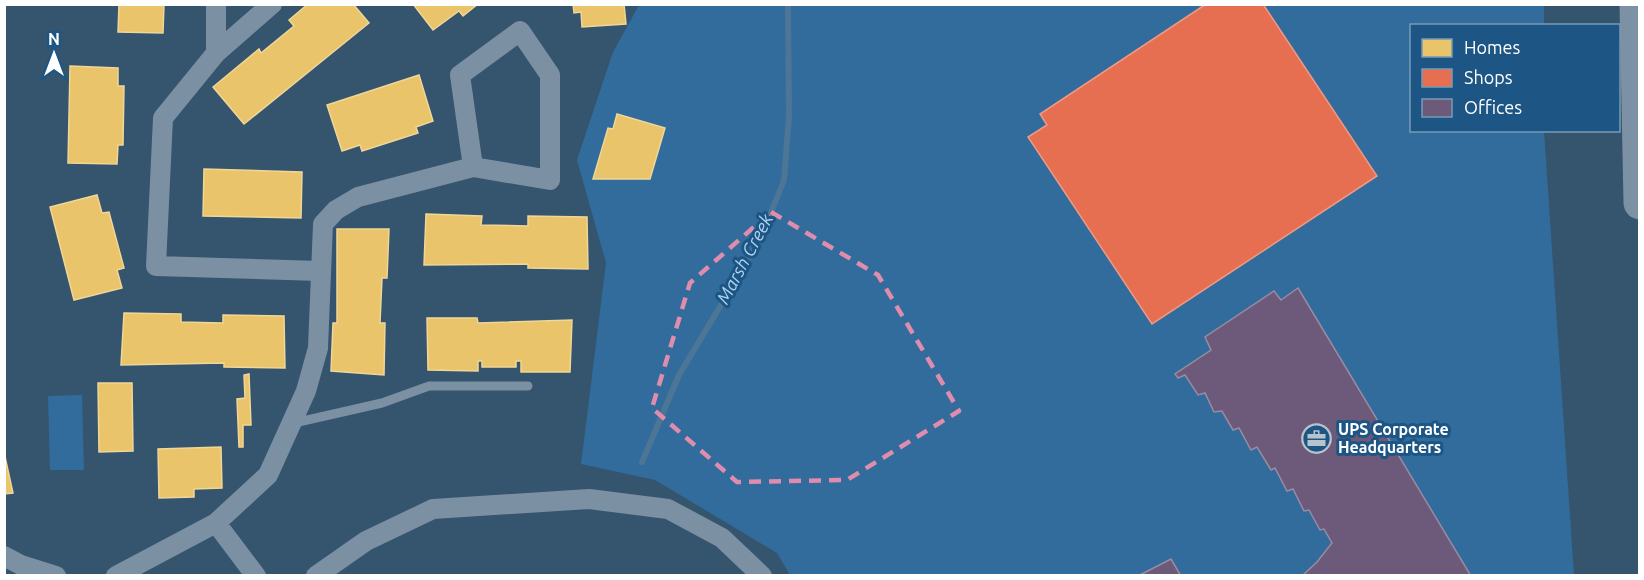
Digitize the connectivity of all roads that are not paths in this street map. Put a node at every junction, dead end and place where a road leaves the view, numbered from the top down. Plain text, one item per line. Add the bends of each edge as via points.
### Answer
1 (216, 4) edge
2 (272, 4) edge
3 (1636, 4) edge
4 (216, 53) junction
5 (473, 167) junction
6 (1640, 203) edge
7 (320, 271) junction
8 (528, 386) dead end
9 (291, 423) junction
10 (216, 523) junction
11 (4, 556) edge
12 (56, 576) edge
13 (116, 576) edge
14 (256, 576) edge
15 (316, 576) edge
16 (762, 576) edge

1 - 4 street
2 - 4 street
3 - 6 highway
4 - 7 street via 163,117 156,267
5 - 5 street via 460,75 520,31 550,75 550,180
5 - 7 street via 358,197 336,210 323,224
7 - 9 street via 318,348 306,391
8 - 9 lane via 429,386 382,403
9 - 10 street via 268,475
10 - 13 street
10 - 14 street
11 - 12 street
15 - 16 street via 366,541 433,509 589,498 668,509 722,538

